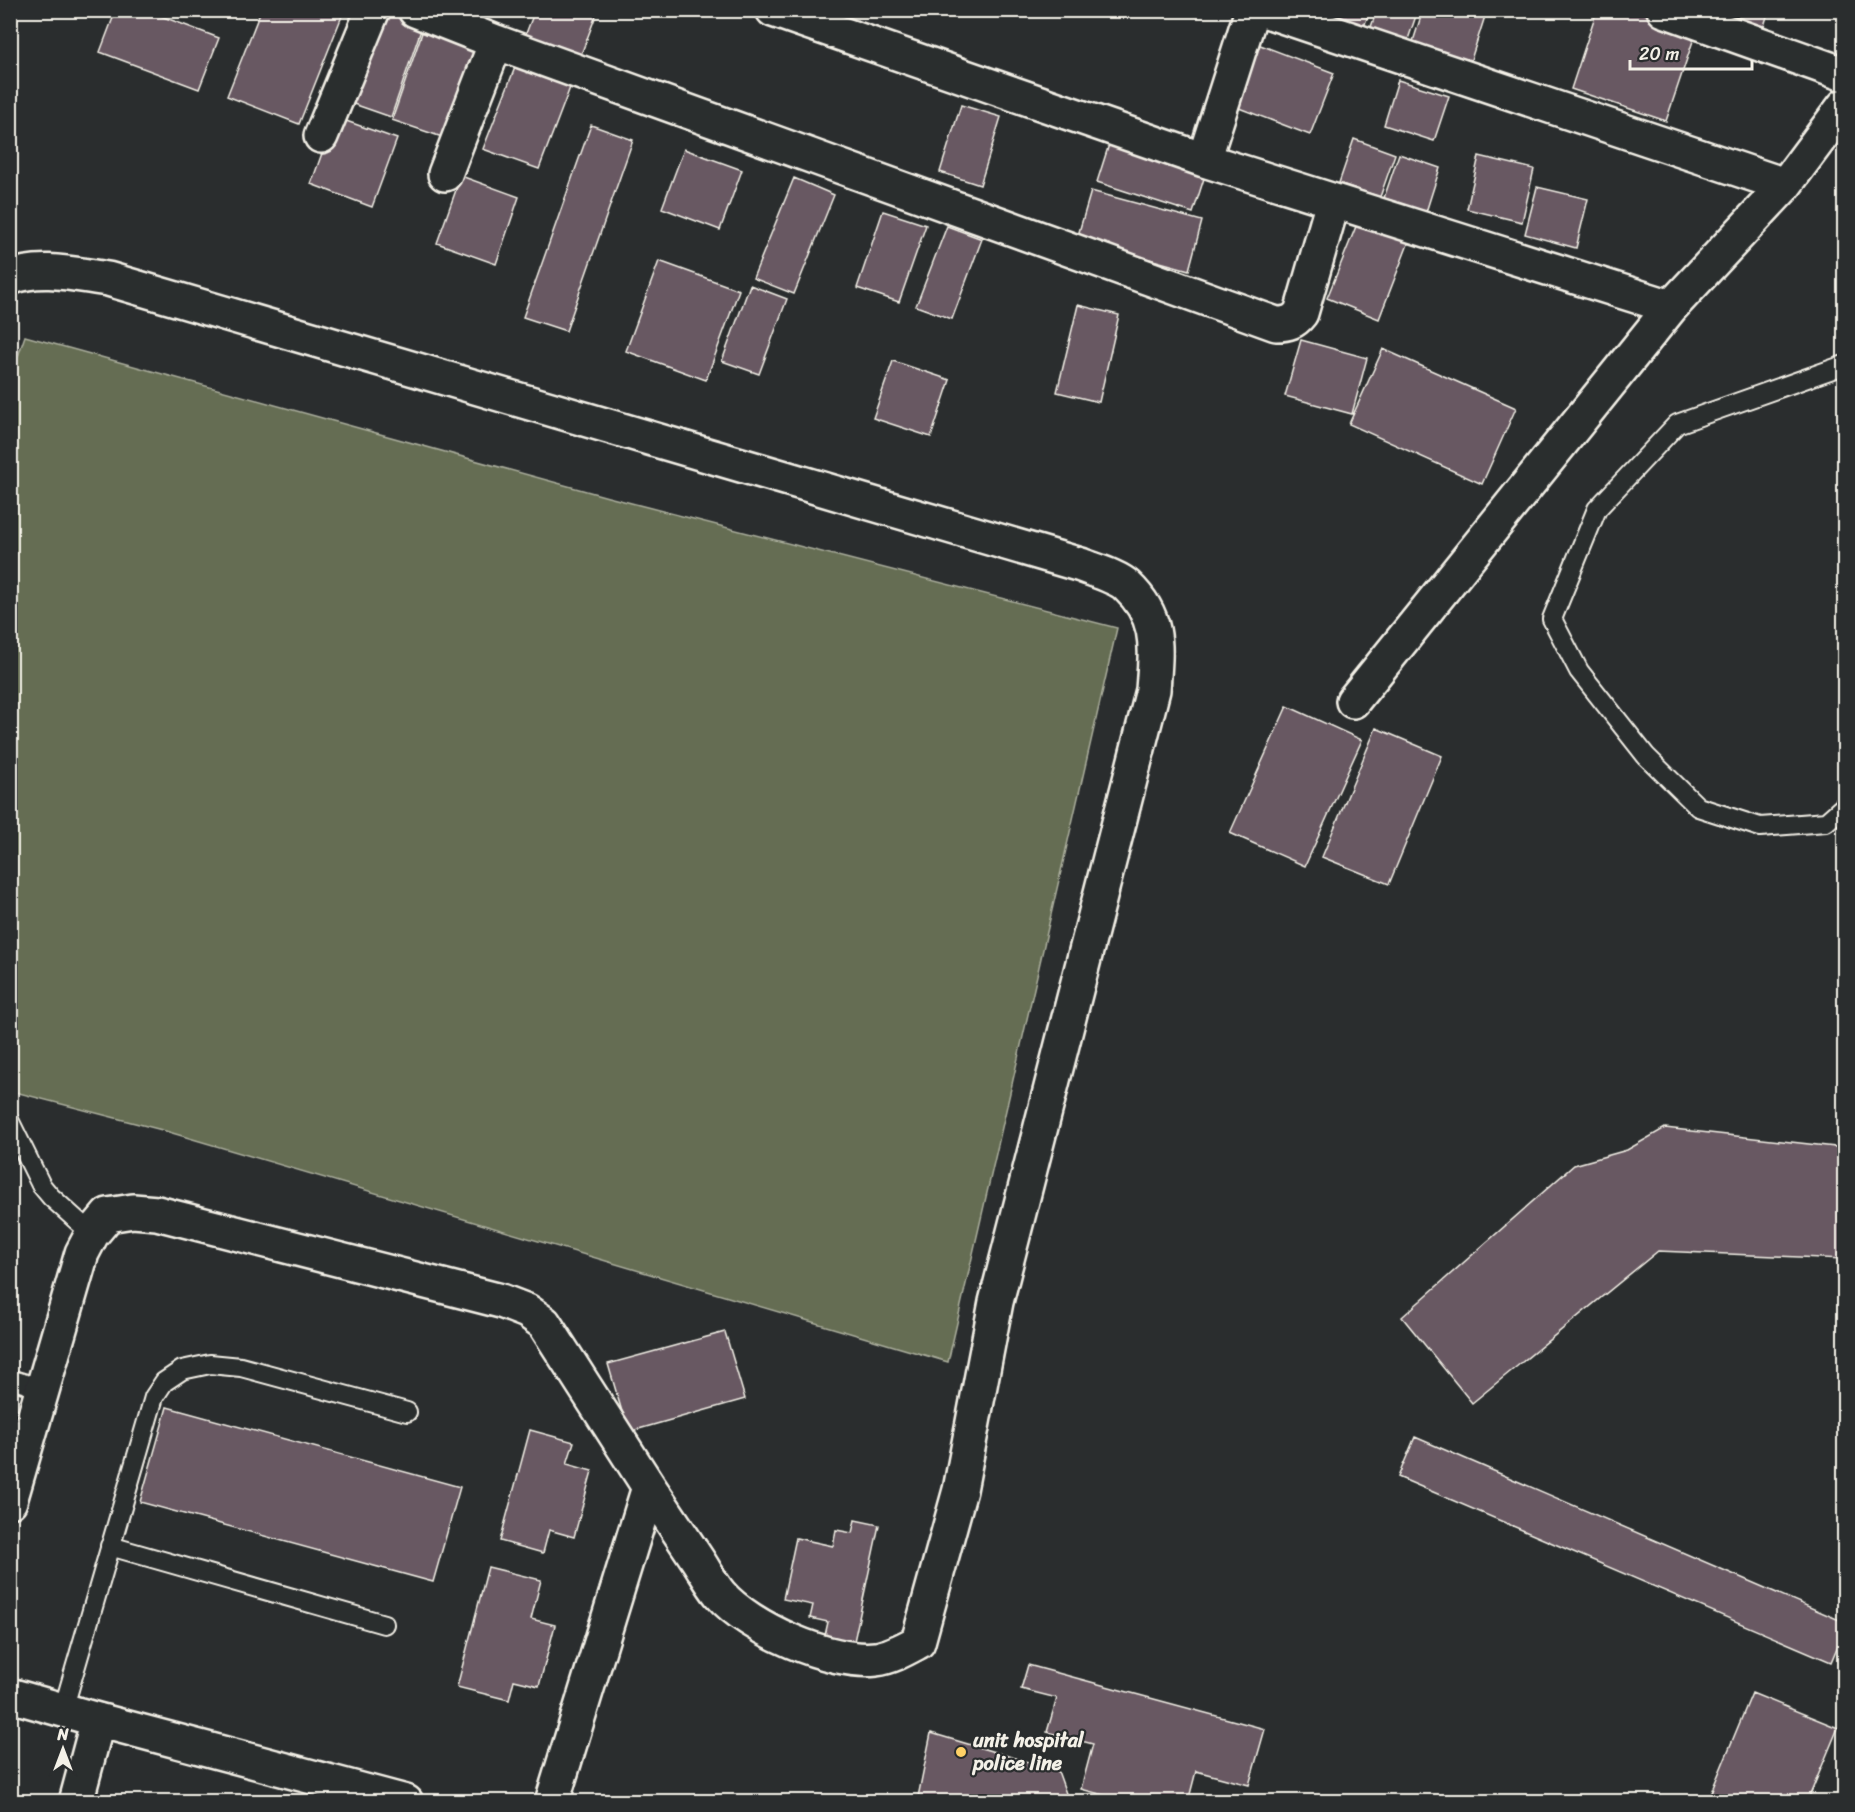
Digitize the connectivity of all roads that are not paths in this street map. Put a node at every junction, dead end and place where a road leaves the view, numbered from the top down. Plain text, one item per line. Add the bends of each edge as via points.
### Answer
1 (374, 10) edge
2 (415, 10) edge
3 (774, 10) edge
4 (1252, 10) edge
5 (1264, 10) edge
6 (1664, 10) edge
7 (496, 42) junction
8 (1845, 74) edge
9 (1845, 106) edge
10 (321, 136) dead end
11 (1203, 160) junction
12 (445, 174) dead end
13 (1785, 184) junction
14 (1334, 202) junction
15 (10, 278) edge
16 (1671, 307) junction
17 (1845, 365) edge
18 (1353, 701) dead end
19 (1845, 806) edge
20 (10, 1122) edge
21 (92, 1234) junction
22 (10, 1379) edge
23 (43, 1389) junction
24 (408, 1412) dead end
25 (650, 1487) junction
26 (10, 1501) edge
27 (110, 1546) junction
28 (384, 1624) dead end
29 (10, 1695) edge
30 (63, 1710) junction
31 (98, 1720) junction
32 (76, 1802) edge
33 (406, 1802) edge
34 (552, 1802) edge

1 - 10 street
2 - 7 street
3 - 11 street
4 - 11 street
5 - 13 street
6 - 8 street
7 - 12 street
7 - 14 street via 1276,324 1296,320 1301,313
9 - 13 street
11 - 14 street
13 - 16 street
14 - 16 street
15 - 25 street via 52,272 108,279 1081,565 1126,585 1150,615 1156,644 1153,690 996,1302 960,1490 918,1642 876,1659 853,1658 804,1647 768,1629 720,1594
16 - 18 street
17 - 19 lane via 1677,424 1597,509 1552,619 1579,670 1646,756 1698,807 1760,827 1826,822
20 - 21 lane via 41,1185
21 - 23 street via 82,1253
21 - 25 street via 108,1215 157,1213 501,1301 526,1311 544,1323
22 - 23 lane
23 - 26 street
24 - 27 lane via 242,1367 210,1364 182,1370 164,1382 154,1397
25 - 34 street
27 - 28 lane
27 - 30 lane
29 - 30 street
30 - 31 street
31 - 32 street
31 - 33 street

